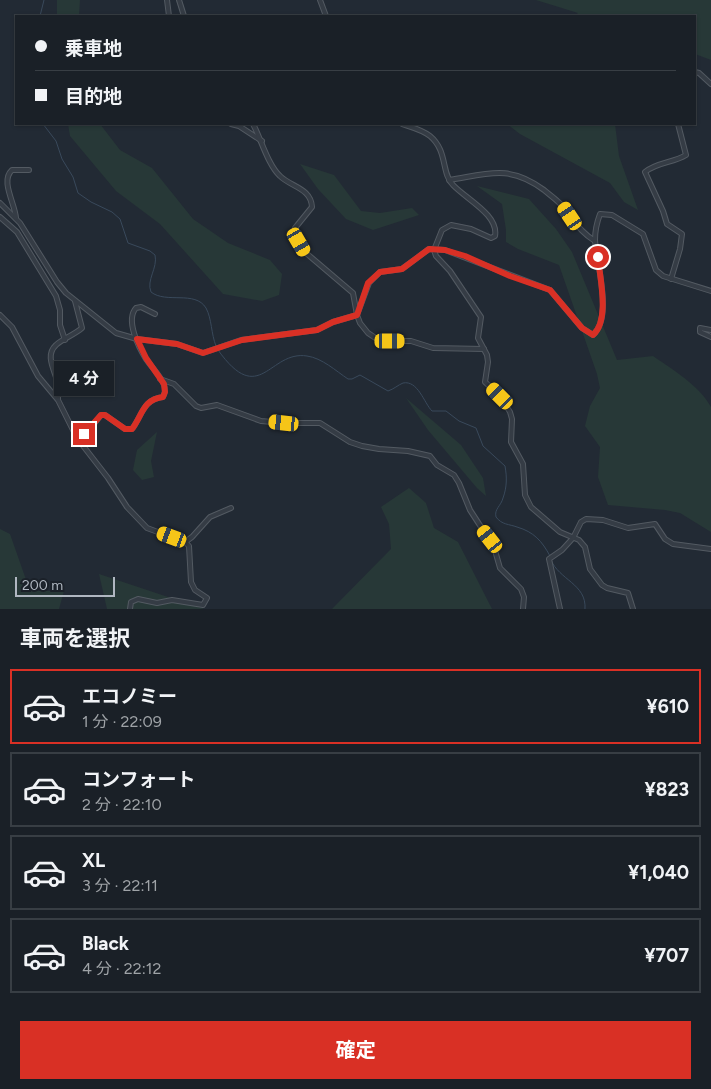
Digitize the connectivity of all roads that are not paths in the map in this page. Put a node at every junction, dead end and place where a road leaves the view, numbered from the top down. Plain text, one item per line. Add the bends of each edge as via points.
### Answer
1 (167, 0) edge
2 (179, 0) edge
3 (320, 0) edge
4 (169, 15) edge
5 (184, 15) edge
6 (326, 15) edge
7 (696, 72) edge
8 (711, 84) edge
9 (236, 125) edge
10 (254, 125) edge
11 (405, 125) edge
12 (678, 125) edge
13 (262, 141) junction
14 (30, 170) dead end
15 (449, 180) junction
16 (0, 203) edge
17 (0, 217) edge
18 (16, 218) junction
19 (595, 241) junction
20 (434, 250) junction
21 (671, 279) junction
22 (711, 291) edge
23 (75, 301) junction
24 (155, 314) dead end
25 (0, 315) edge
26 (357, 315) junction
27 (711, 330) edge
28 (711, 337) edge
29 (137, 339) junction
30 (65, 340) junction
31 (484, 349) junction
32 (160, 379) junction
33 (58, 400) junction
34 (77, 438) junction
35 (231, 508) dead end
36 (573, 538) junction
37 (185, 542) junction
38 (711, 549) edge
39 (130, 609) edge
40 (522, 609) edge
41 (560, 609) edge
42 (634, 609) edge

1 - 4 street
2 - 5 street
3 - 6 street
7 - 8 street
9 - 13 street
10 - 13 street
11 - 15 street via 426,133 437,143
12 - 21 street via 686,155 673,162 650,167 645,172 666,224 682,234
13 - 26 street via 280,177 312,199 312,206 295,228 299,242 306,253 353,293
14 - 18 street via 12,170 6,176
15 - 19 street via 498,173 520,176 550,195 582,233
15 - 20 street via 474,205 488,213 496,234 491,238 451,224 442,230
16 - 18 street
17 - 30 street via 17,232 56,296
18 - 23 street via 57,282
19 - 20 street via 602,311 600,328 593,335 582,328 550,290 465,256
19 - 21 street via 600,214 616,216 643,234 656,270
20 - 26 street via 429,249 402,269 380,272 372,279
20 - 31 street via 481,317 478,338
21 - 22 street
23 - 29 street via 116,333
23 - 30 street via 82,328
24 - 29 street via 141,307 133,310
25 - 33 street via 12,327 38,376
26 - 29 street via 317,330 242,340 203,353 177,344
26 - 31 street via 368,333 377,339 411,341 433,348
27 - 28 street via 700,328 700,332
29 - 32 street
30 - 33 street via 56,344 51,354
31 - 36 street via 488,362 485,382 500,396 512,419 511,442 523,464 527,502 543,520
32 - 34 street via 165,388 163,397 150,401 132,429 125,429 101,415 88,431
32 - 40 street via 174,384 202,408 217,406 261,421 320,423 362,446 430,456 459,483 470,510 494,547 500,568 521,589 524,597
33 - 34 street
34 - 37 street via 142,525
35 - 37 street via 207,519
36 - 38 street via 580,522 594,519 628,528 655,524 665,539 673,544
36 - 41 street via 549,559
36 - 42 street via 585,547 590,569 602,584 628,593
37 - 39 street via 191,553 190,582 207,598 203,605 172,600 153,603 138,599 131,602

